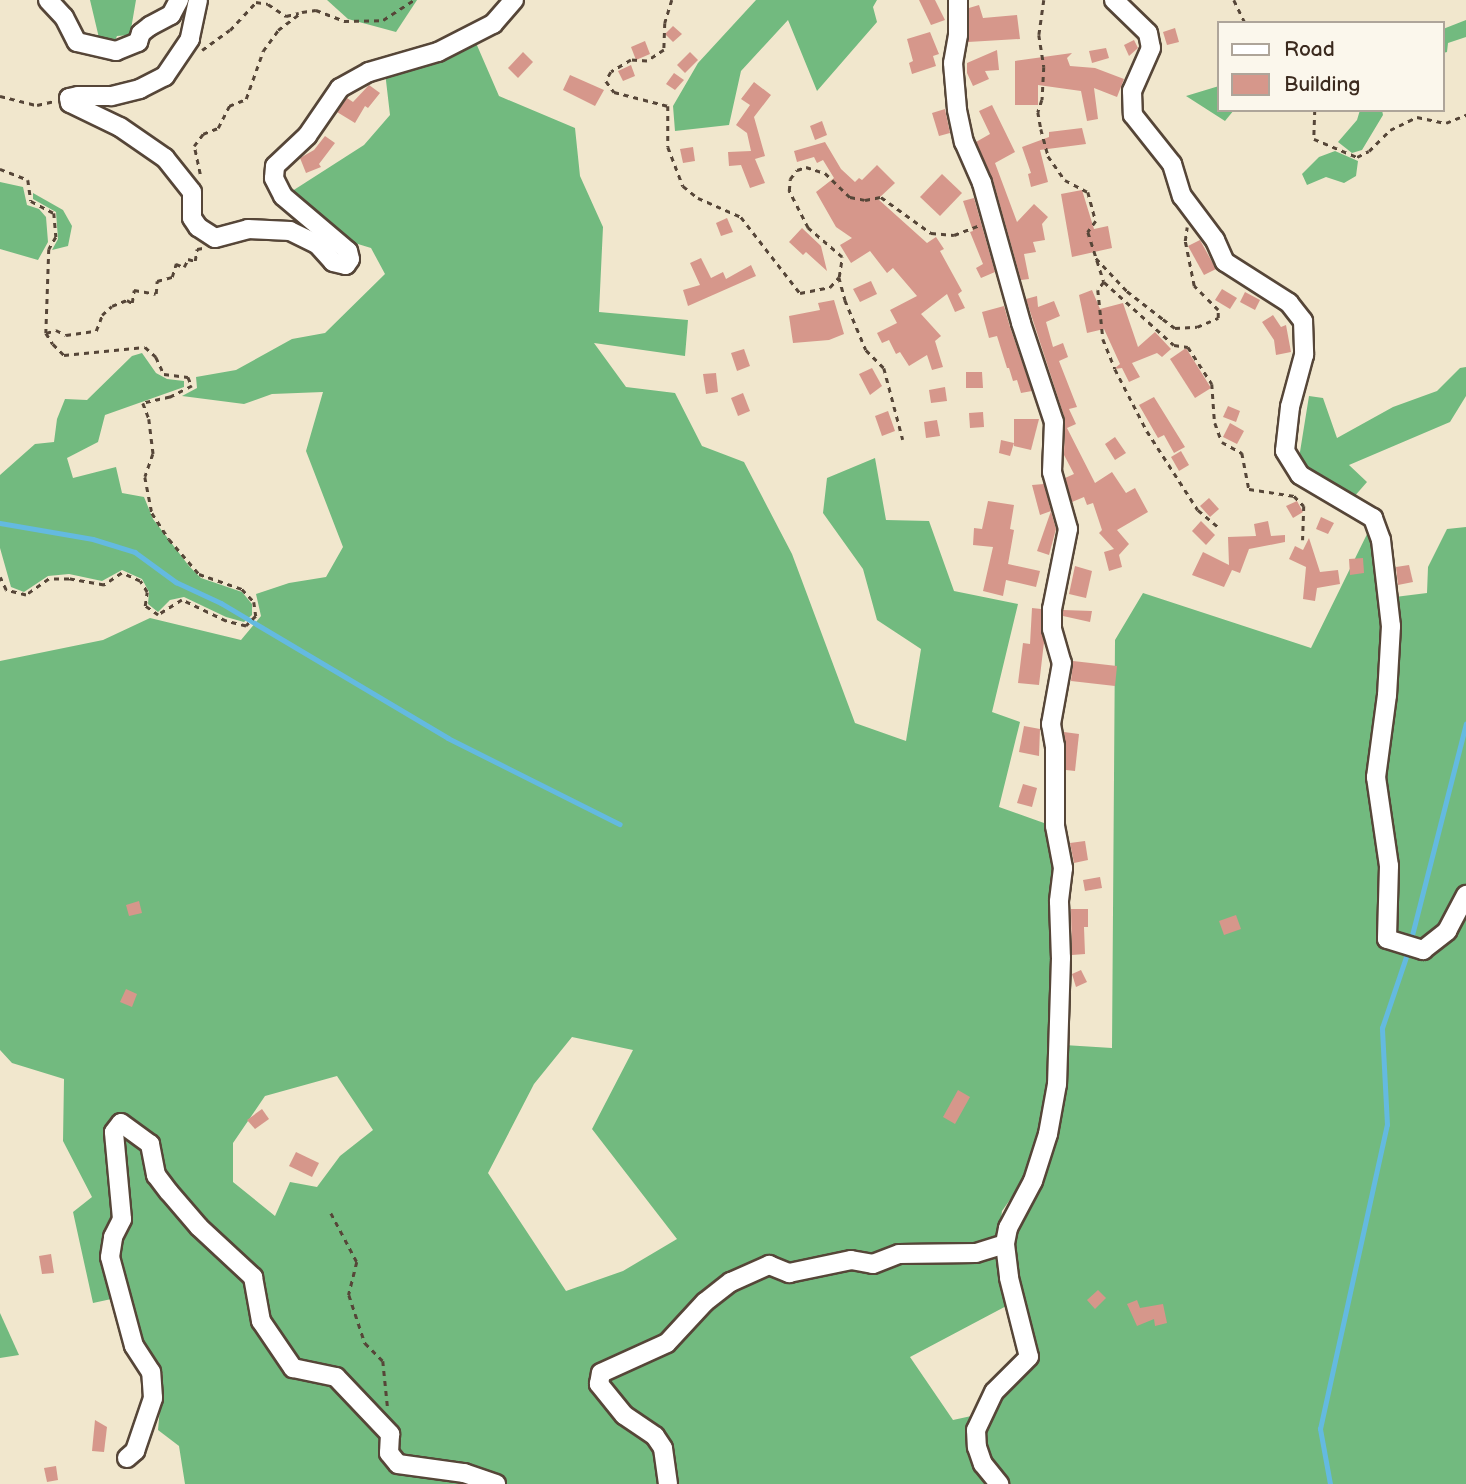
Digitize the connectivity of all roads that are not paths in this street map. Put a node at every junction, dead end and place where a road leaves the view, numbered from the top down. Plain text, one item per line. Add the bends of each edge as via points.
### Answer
1 (48, 0) edge
2 (179, 0) edge
3 (198, 0) edge
4 (514, 0) edge
5 (958, 0) edge
6 (1114, 0) edge
7 (1466, 895) edge
8 (1005, 1244) junction
9 (127, 1458) dead end
10 (496, 1484) edge
11 (668, 1484) edge
12 (999, 1484) edge

1 - 2 street via 64,17 77,42 116,51 138,42 141,33 171,15
3 - 4 street via 190,39 165,76 141,89 69,98 70,103 120,127 165,158 192,192 192,218 215,238 248,229 290,231 317,244 333,262 346,265 348,251 283,197 274,178 275,166 307,136 340,88 369,72 448,47 494,24
5 - 8 street via 953,63 957,110 1054,422 1052,472 1068,529 1052,609 1052,629 1062,663 1051,724 1055,826 1063,868 1057,1084 1033,1181 1008,1228
6 - 7 street via 1148,33 1151,48 1132,91 1133,116 1172,164 1182,196 1215,240 1225,262 1289,303 1303,321 1304,355 1290,407 1286,452 1300,475 1373,518 1381,540 1391,626 1376,777 1389,866 1387,939 1423,950 1447,931
8 - 11 street via 976,1253 899,1254 873,1264 851,1260 789,1273 769,1265 731,1282 667,1343 601,1373 599,1384 624,1415 655,1436 663,1448
8 - 12 street via 1030,1357 994,1392 976,1430 984,1464
9 - 10 street via 135,1451 153,1398 151,1372 134,1346 110,1258 122,1219 114,1132 121,1123 150,1144 156,1175 169,1192 253,1277 261,1321 293,1368 336,1377 390,1434 389,1453 398,1464 464,1473

